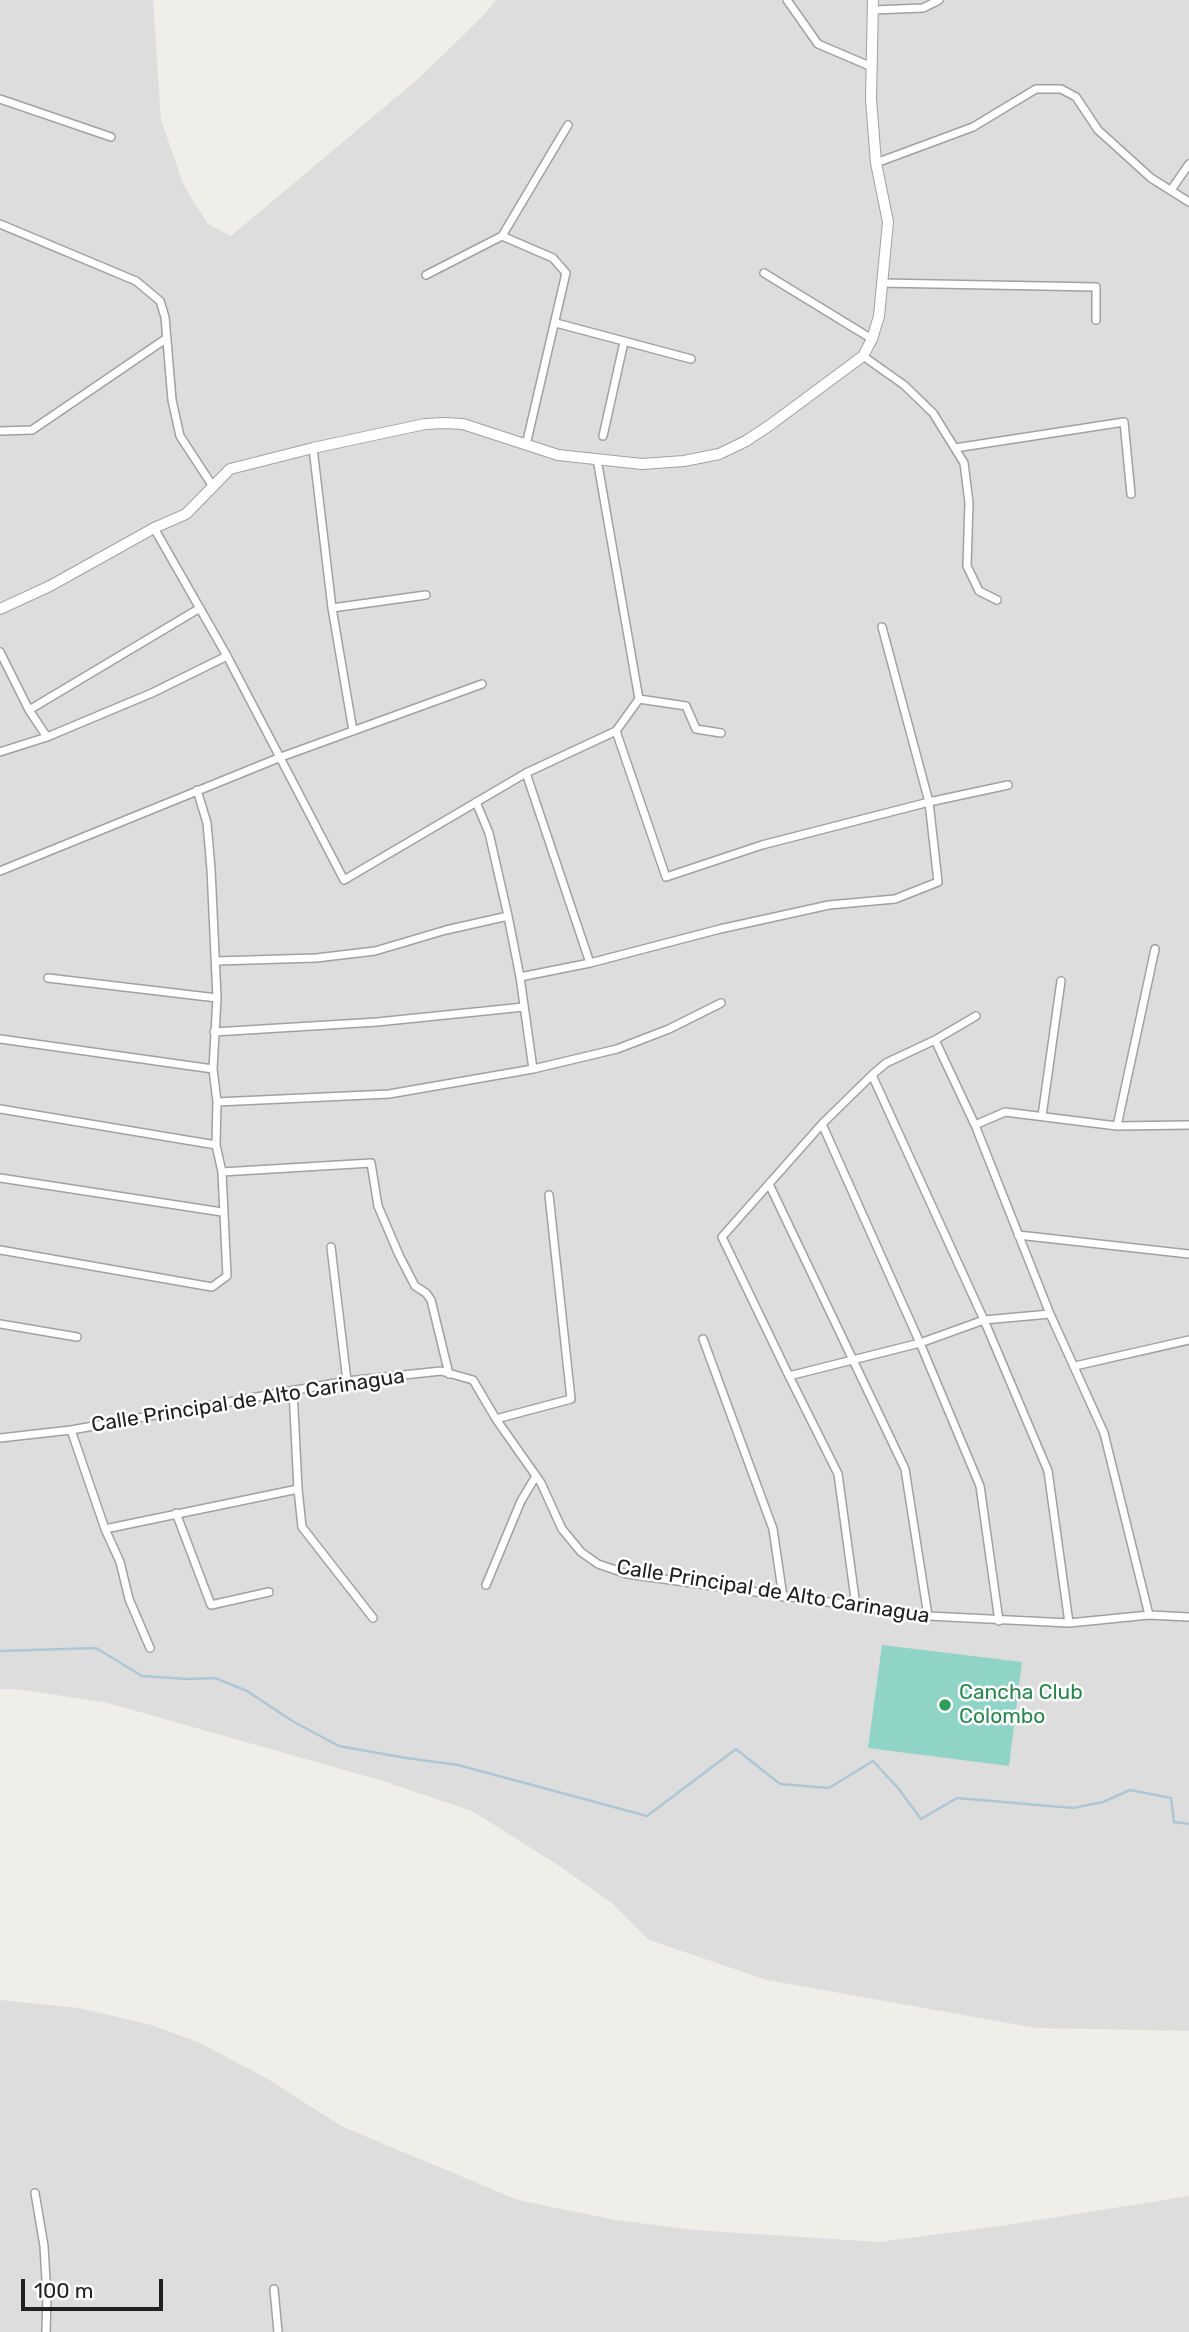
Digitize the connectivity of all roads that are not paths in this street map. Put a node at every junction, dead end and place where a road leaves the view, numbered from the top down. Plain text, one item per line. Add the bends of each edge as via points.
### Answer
1 (787, 0) edge
2 (939, 0) edge
3 (873, 5) edge
4 (872, 67) junction
5 (0, 99) edge
6 (568, 125) dead end
7 (111, 137) dead end
8 (876, 163) junction
9 (1189, 164) edge
10 (1171, 190) junction
11 (1189, 202) edge
12 (0, 224) edge
13 (502, 236) junction
14 (764, 274) dead end
15 (426, 275) dead end
16 (881, 283) junction
17 (1096, 320) dead end
18 (556, 323) junction
19 (167, 338) junction
20 (872, 338) junction
21 (624, 342) junction
22 (863, 356) junction
23 (691, 359) dead end
24 (0, 431) edge
25 (603, 436) dead end
26 (526, 444) junction
27 (313, 448) junction
28 (955, 448) junction
29 (597, 459) junction
30 (212, 485) junction
31 (1130, 494) dead end
32 (154, 528) junction
33 (426, 595) dead end
34 (997, 600) dead end
35 (200, 608) junction
36 (332, 608) junction
37 (0, 610) edge
38 (882, 627) dead end
39 (0, 652) edge
40 (227, 656) junction
41 (482, 684) dead end
42 (639, 699) junction
43 (29, 710) junction
44 (353, 731) junction
45 (616, 731) junction
46 (720, 733) dead end
47 (47, 737) junction
48 (0, 752) edge
49 (281, 757) junction
50 (526, 773) junction
51 (1008, 785) dead end
52 (197, 790) junction
53 (476, 802) junction
54 (929, 802) junction
55 (0, 871) edge
56 (508, 916) junction
57 (1155, 949) dead end
58 (216, 961) junction
59 (590, 963) junction
60 (48, 978) dead end
61 (520, 978) junction
62 (1062, 981) dead end
63 (217, 998) junction
64 (721, 1003) dead end
65 (524, 1007) junction
66 (976, 1016) dead end
67 (214, 1032) junction
68 (0, 1039) edge
69 (936, 1040) junction
70 (213, 1069) junction
71 (533, 1069) junction
72 (872, 1075) junction
73 (217, 1101) junction
74 (0, 1109) edge
75 (1042, 1116) junction
76 (822, 1124) junction
77 (975, 1125) junction
78 (1189, 1125) edge
79 (1117, 1126) junction
80 (216, 1145) junction
81 (222, 1172) junction
82 (0, 1178) edge
83 (769, 1184) junction
84 (549, 1195) dead end
85 (222, 1212) junction
86 (1018, 1235) junction
87 (331, 1247) dead end
88 (0, 1250) edge
89 (1189, 1254) edge
90 (1050, 1314) junction
91 (984, 1320) junction
92 (0, 1324) edge
93 (77, 1337) dead end
94 (703, 1339) dead end
95 (1189, 1340) edge
96 (920, 1343) junction
97 (855, 1361) junction
98 (1075, 1366) junction
99 (449, 1374) junction
100 (789, 1376) junction
101 (347, 1381) junction
102 (293, 1390) junction
103 (496, 1419) junction
104 (71, 1430) junction
105 (0, 1438) edge
106 (536, 1476) junction
107 (298, 1489) junction
108 (176, 1513) junction
109 (105, 1530) junction
110 (486, 1586) dead end
111 (269, 1592) dead end
112 (783, 1597) junction
113 (856, 1606) junction
114 (1149, 1615) junction
115 (928, 1616) junction
116 (1189, 1617) edge
117 (373, 1618) dead end
118 (999, 1621) junction
119 (1069, 1623) junction
120 (150, 1648) dead end
121 (35, 2193) dead end
122 (274, 2290) dead end
123 (46, 2332) edge
124 (278, 2332) edge

1 - 4 street via 818,44
2 - 3 street via 923,9
3 - 4 street
4 - 8 street
5 - 7 street
6 - 13 street
8 - 10 street via 973,127 1036,89 1061,89 1076,97 1098,130
8 - 16 street via 888,222
9 - 10 street
10 - 11 street
12 - 19 street via 136,281 160,301
13 - 15 street
13 - 18 street via 553,258 566,273
14 - 20 street
16 - 17 street via 1096,287
16 - 20 street
18 - 21 street
18 - 26 street
19 - 24 street via 33,430
19 - 30 street via 180,436
20 - 22 street
21 - 23 street
21 - 25 street
22 - 28 street via 933,413
22 - 29 street via 746,441 719,454 642,464
26 - 27 street via 463,424 444,423
26 - 29 street via 558,455
27 - 30 street via 230,469
27 - 36 street
28 - 31 street via 1124,422
28 - 34 street via 964,463 969,503 967,566 979,592
29 - 42 street
30 - 32 street via 186,514
32 - 35 street
32 - 37 street
33 - 36 street
35 - 40 street
35 - 43 street
36 - 44 street
38 - 54 street
39 - 43 street
40 - 47 street
40 - 49 street
41 - 44 street
42 - 45 street
42 - 46 street via 686,706 696,729
43 - 47 street
44 - 49 street
45 - 50 street
45 - 54 street via 666,877 762,845
47 - 48 street
49 - 52 street
49 - 53 street via 344,880
50 - 53 street
50 - 59 street
51 - 54 street
52 - 55 street
52 - 58 street via 206,823
53 - 56 street via 489,833
54 - 59 street via 939,882 895,899 829,905
56 - 58 street via 374,951
56 - 61 street
57 - 79 street
58 - 63 street
59 - 61 street
60 - 63 street
61 - 65 street
62 - 75 street
63 - 67 street
64 - 71 street via 617,1049
65 - 67 street
65 - 71 street
66 - 69 street
67 - 70 street
68 - 70 street
69 - 72 street via 886,1063
69 - 77 street
70 - 73 street
71 - 73 street via 389,1094
72 - 76 street
72 - 91 street
73 - 80 street
74 - 80 street
75 - 77 street via 1005,1112
75 - 79 street
76 - 83 street
76 - 96 street
77 - 86 street
78 - 79 street
80 - 81 street
81 - 85 street
81 - 99 street via 371,1163 378,1206 398,1255 415,1286 431,1300
82 - 85 street
83 - 97 street
83 - 100 street via 722,1237
84 - 103 street via 571,1399
85 - 88 street via 227,1276 212,1287
86 - 89 street
86 - 90 street
87 - 101 street
90 - 91 street
90 - 98 street
91 - 96 street
91 - 119 street via 1048,1471
92 - 93 street
94 - 112 street via 773,1530
95 - 98 street
96 - 97 street
96 - 118 street via 980,1486
97 - 100 street
97 - 115 street via 905,1469
98 - 114 street via 1104,1433
99 - 101 street, Calle Principal de Alto Carinagua via 440,1371
99 - 103 street, Calle Principal de Alto Carinagua via 473,1380
100 - 113 street via 838,1474
101 - 102 street, Calle Principal de Alto Carinagua
102 - 104 street, Calle Principal de Alto Carinagua
102 - 107 street
103 - 106 street, Calle Principal de Alto Carinagua
104 - 105 street, Calle Principal de Alto Carinagua
104 - 109 street
106 - 110 street
106 - 112 street, Calle Principal de Alto Carinagua via 562,1529 598,1564 627,1574
107 - 108 street
107 - 117 street via 302,1527
108 - 109 street
108 - 111 street via 211,1605
109 - 120 street
112 - 113 street, Calle Principal de Alto Carinagua
113 - 115 street, Calle Principal de Alto Carinagua
114 - 116 street, Calle Principal de Alto Carinagua
114 - 119 street, Calle Principal de Alto Carinagua
115 - 118 street, Calle Principal de Alto Carinagua
118 - 119 street, Calle Principal de Alto Carinagua
121 - 123 street via 44,2246
122 - 124 street

